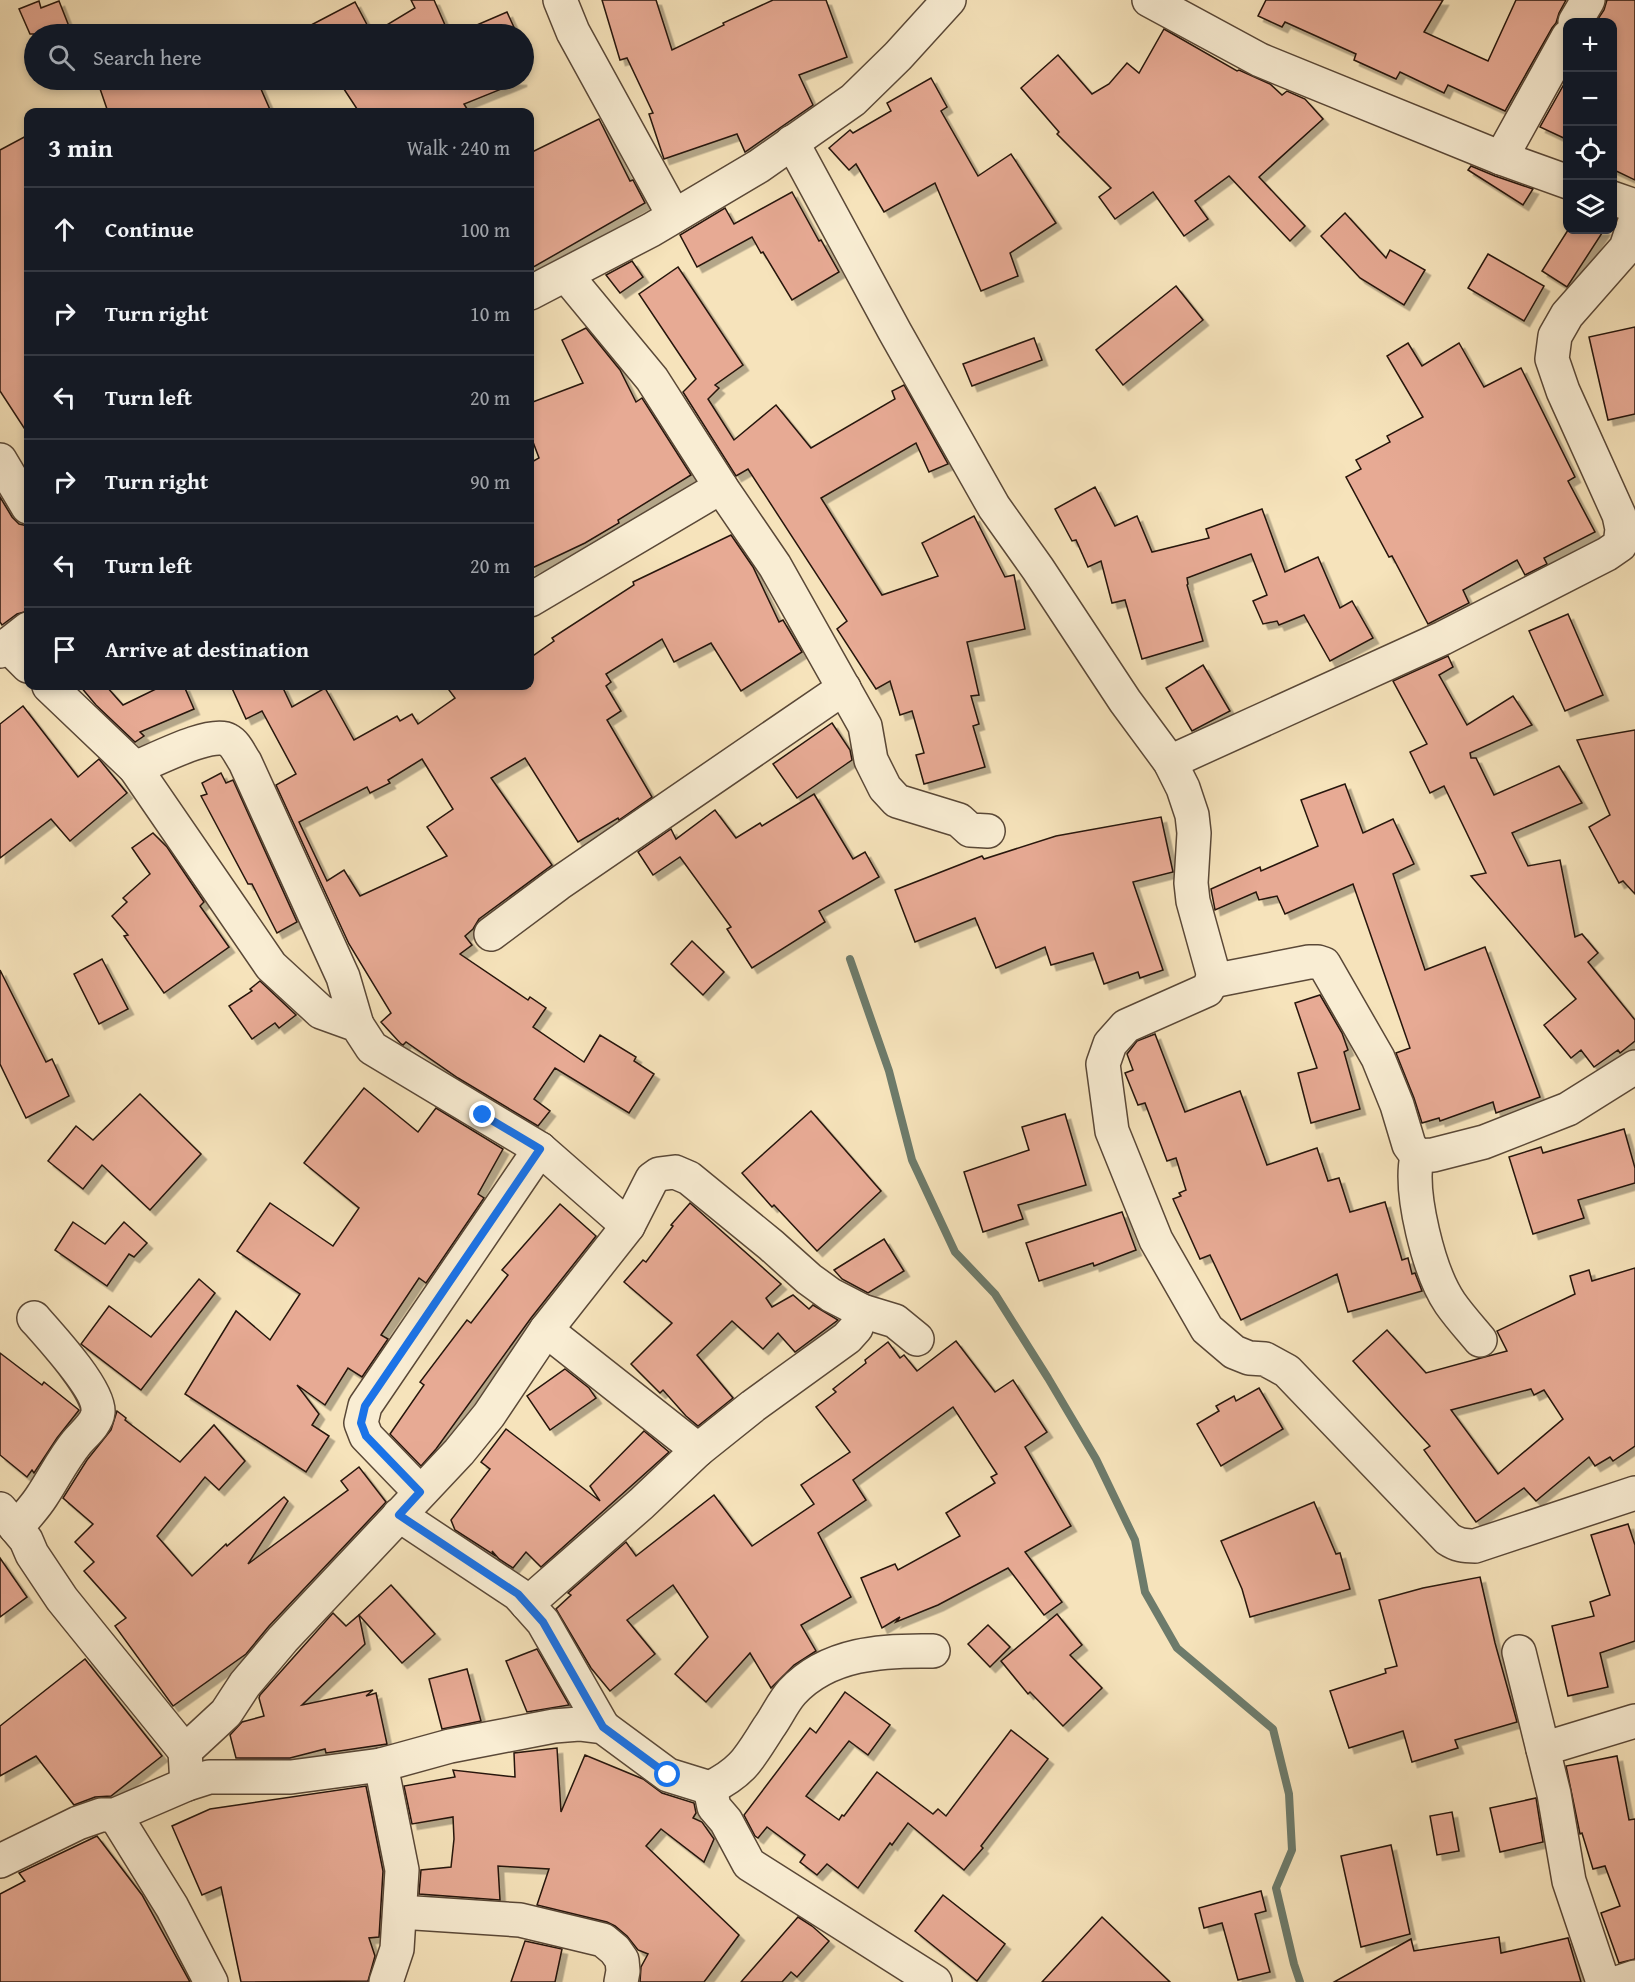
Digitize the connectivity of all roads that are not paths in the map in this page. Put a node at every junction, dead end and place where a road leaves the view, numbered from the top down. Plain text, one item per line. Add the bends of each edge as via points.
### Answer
1 (560, 0) edge
2 (949, 0) edge
3 (1149, 0) edge
4 (1588, 0) edge
5 (1577, 18) edge
6 (1563, 46) edge
7 (792, 142) junction
8 (1501, 158) junction
9 (1563, 180) edge
10 (1617, 200) edge
11 (1635, 206) edge
12 (674, 216) junction
13 (1635, 221) edge
14 (566, 275) junction
15 (534, 291) edge
16 (0, 460) edge
17 (721, 488) junction
18 (24, 500) edge
19 (534, 598) edge
20 (844, 688) junction
21 (53, 690) edge
22 (1170, 762) junction
23 (135, 768) junction
24 (988, 831) dead end
25 (491, 934) dead end
26 (1212, 981) junction
27 (357, 1025) junction
28 (1635, 1066) edge
29 (540, 1149) junction
30 (1417, 1156) junction
31 (628, 1226) junction
32 (862, 1311) junction
33 (34, 1318) dead end
34 (546, 1330) junction
35 (917, 1339) dead end
36 (1480, 1340) dead end
37 (698, 1450) junction
38 (1635, 1493) edge
39 (410, 1503) junction
40 (8, 1519) edge
41 (527, 1604) junction
42 (933, 1651) dead end
43 (1519, 1653) dead end
44 (1635, 1721) edge
45 (603, 1727) junction
46 (1543, 1749) junction
47 (185, 1751) junction
48 (381, 1765) junction
49 (187, 1784) junction
50 (710, 1788) junction
51 (115, 1815) junction
52 (0, 1861) edge
53 (399, 1912) junction
54 (1635, 1977) edge
55 (211, 1982) edge
56 (386, 1982) edge
57 (621, 1982) edge
58 (935, 1982) edge
59 (1603, 1982) edge
60 (1620, 1982) edge

1 - 12 street via 573,32
2 - 7 street via 853,100
3 - 8 street via 1260,60
4 - 5 street
6 - 8 street
7 - 12 street
7 - 22 street via 994,507
8 - 9 street
10 - 11 street
12 - 14 street
13 - 22 street via 1626,249 1568,315 1555,336 1552,359 1619,515 1620,545 1443,638
14 - 15 street
14 - 17 street via 652,379
16 - 18 street
17 - 19 street
17 - 20 street via 775,566
20 - 24 street via 866,726 871,760 885,788 897,801 959,820 970,831
20 - 25 street
21 - 23 street
22 - 26 street via 1192,815 1193,901
23 - 27 street via 272,966 321,1012
23 - 27 street via 207,739 219,737 236,748 343,977
26 - 30 street via 1309,962 1324,964 1378,1058 1409,1145
26 - 38 street via 1206,990 1126,1026 1110,1044 1102,1064 1112,1131 1156,1240 1207,1329 1234,1352 1265,1359 1287,1371 1454,1543 1475,1546
27 - 29 street via 372,1048
28 - 30 street via 1568,1109 1484,1142
29 - 31 street
29 - 39 street via 365,1406 361,1423 366,1436
30 - 36 street via 1416,1201 1434,1272 1450,1303
31 - 32 street via 652,1179 667,1172 682,1174 809,1279
31 - 34 street
32 - 35 street via 895,1321
32 - 37 street via 856,1328 847,1338
33 - 40 street via 88,1386 98,1412 66,1455 42,1497
34 - 37 street
34 - 39 street via 489,1415
37 - 41 street
39 - 41 street
39 - 47 street via 284,1639 226,1713
40 - 47 street via 26,1540 62,1599
41 - 45 street via 543,1622
42 - 50 street via 902,1650 856,1656 811,1675 791,1694 744,1766
43 - 46 street
44 - 46 street
45 - 48 street via 579,1724 509,1734
45 - 50 street via 668,1775
46 - 59 street via 1569,1881
47 - 49 street
48 - 49 street via 291,1777 209,1777
48 - 53 street via 402,1870
49 - 51 street
50 - 58 street via 714,1807 749,1864
51 - 52 street via 78,1823
51 - 55 street
53 - 56 street via 397,1949
53 - 57 street via 520,1920 603,1940 622,1960
54 - 60 street

